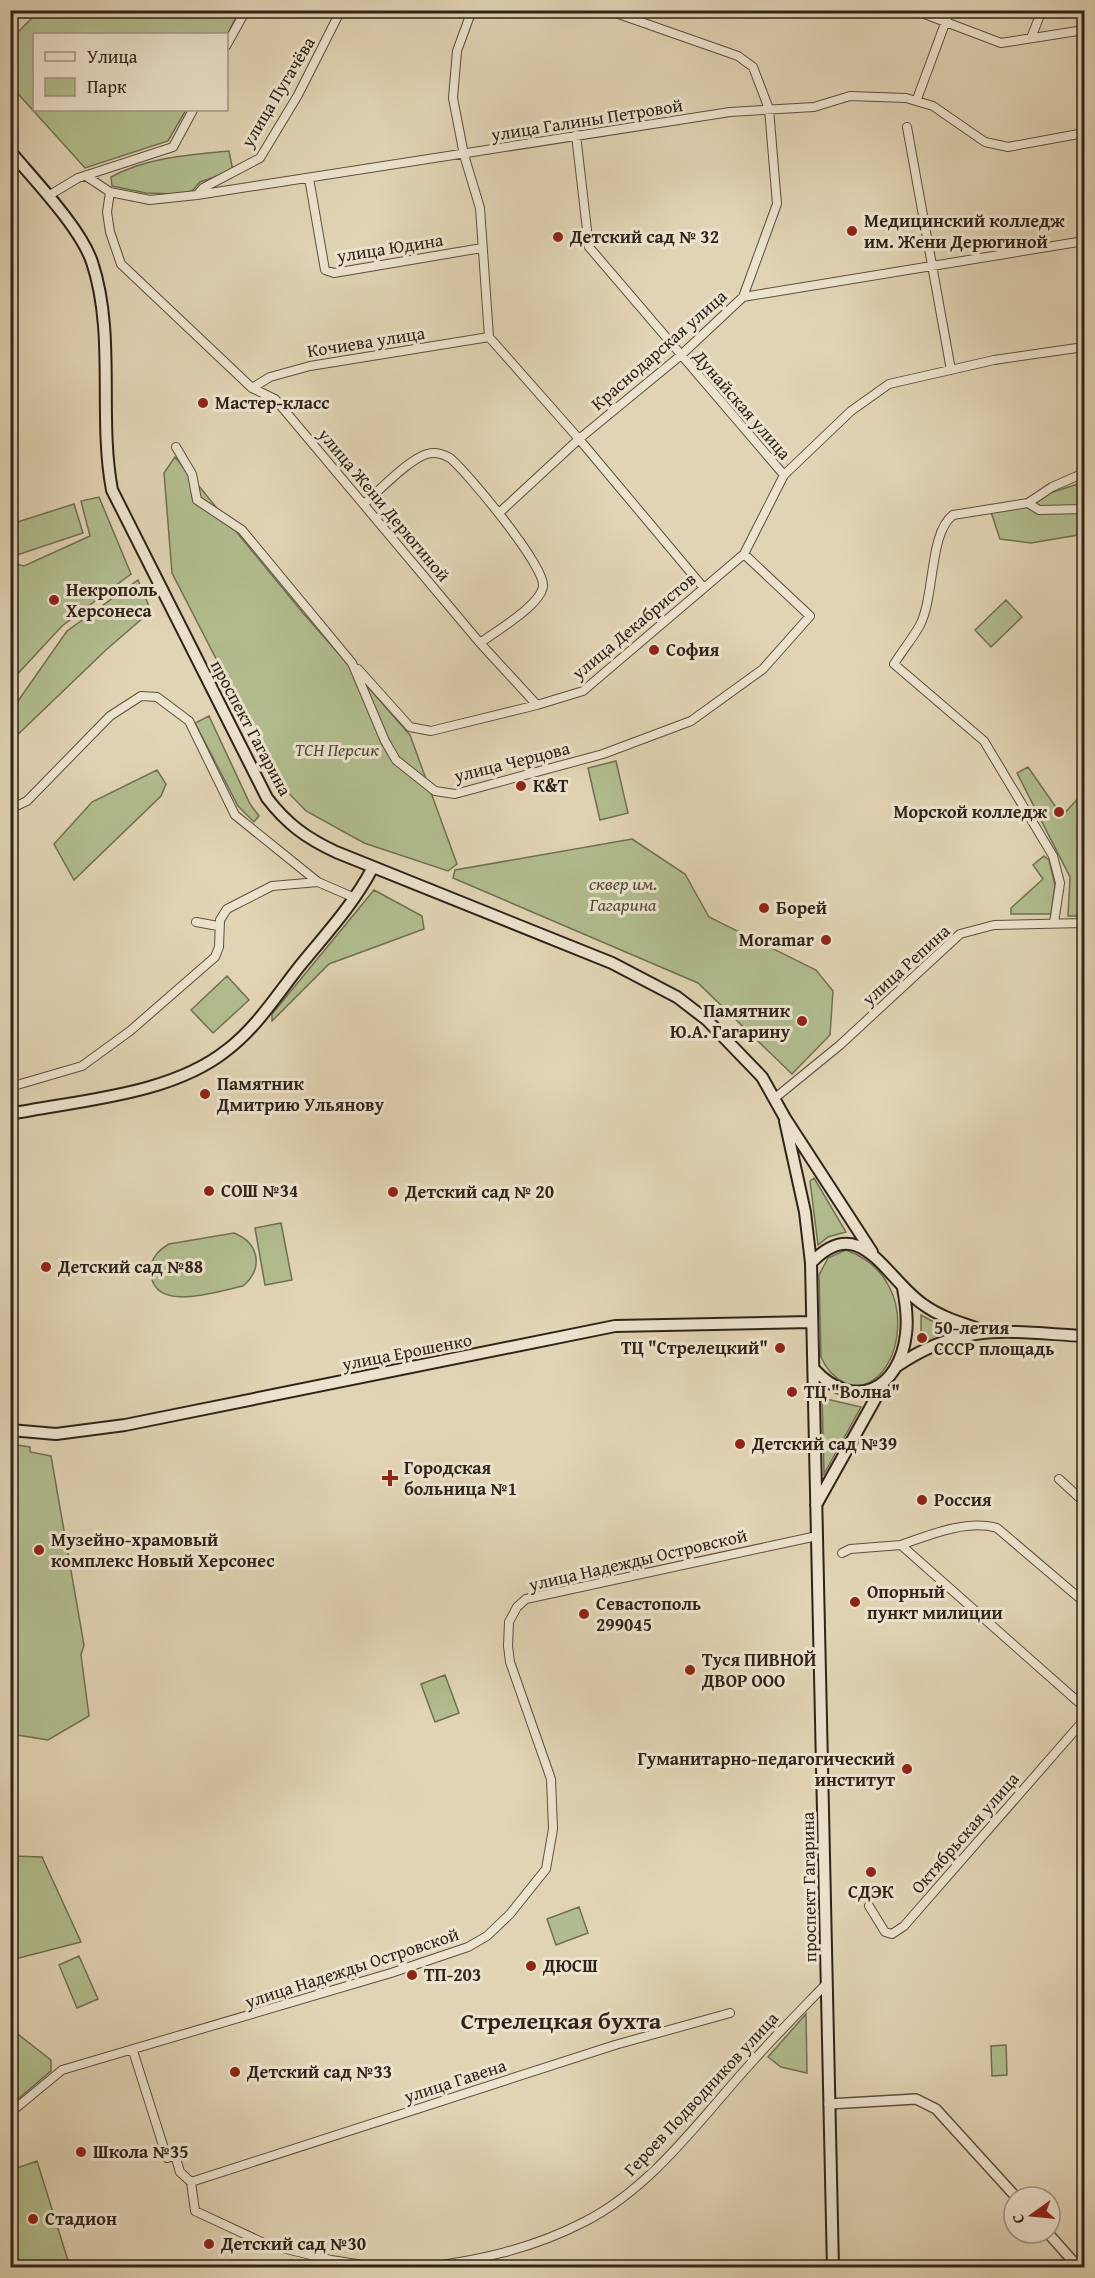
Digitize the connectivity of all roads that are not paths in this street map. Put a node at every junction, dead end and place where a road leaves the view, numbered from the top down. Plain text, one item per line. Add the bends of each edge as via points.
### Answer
1 (246, 10) edge
2 (341, 10) edge
3 (472, 10) edge
4 (607, 10) edge
5 (914, 10) edge
6 (951, 10) edge
7 (1042, 10) edge
8 (946, 22) junction
9 (1084, 30) edge
10 (1031, 38) junction
11 (228, 42) edge
12 (917, 99) junction
13 (769, 109) junction
14 (192, 111) edge
15 (907, 127) dead end
16 (1084, 134) edge
17 (576, 135) junction
18 (10, 151) edge
19 (464, 154) junction
20 (86, 176) junction
21 (309, 178) junction
22 (110, 192) junction
23 (197, 195) junction
24 (48, 196) junction
25 (1084, 240) edge
26 (482, 248) junction
27 (933, 266) junction
28 (743, 297) junction
29 (489, 337) junction
30 (1084, 347) edge
31 (680, 356) junction
32 (951, 370) junction
33 (252, 388) junction
34 (579, 439) junction
35 (176, 447) dead end
36 (1084, 473) edge
37 (784, 475) junction
38 (1028, 503) junction
39 (364, 504) junction
40 (1084, 509) edge
41 (499, 513) junction
42 (744, 554) junction
43 (703, 587) junction
44 (480, 643) junction
45 (352, 663) junction
46 (537, 705) junction
47 (10, 809) edge
48 (372, 868) junction
49 (318, 882) junction
50 (355, 898) junction
51 (196, 922) dead end
52 (1054, 923) junction
53 (1084, 923) edge
54 (218, 926) junction
55 (10, 1087) edge
56 (775, 1098) junction
57 (10, 1114) edge
58 (785, 1118) junction
59 (872, 1252) junction
60 (811, 1263) junction
61 (903, 1288) junction
62 (811, 1322) junction
63 (984, 1331) junction
64 (1084, 1336) edge
65 (897, 1366) junction
66 (814, 1370) junction
67 (885, 1381) junction
68 (10, 1430) edge
69 (1059, 1479) dead end
70 (1084, 1502) edge
71 (816, 1505) junction
72 (817, 1536) junction
73 (901, 1545) junction
74 (842, 1553) dead end
75 (1084, 1602) edge
76 (1084, 1707) edge
77 (1084, 1720) edge
78 (869, 1906) dead end
79 (827, 1983) junction
80 (730, 2013) dead end
81 (133, 2051) junction
82 (829, 2104) junction
83 (10, 2113) edge
84 (191, 2182) junction
85 (1005, 2185) edge
86 (1059, 2245) edge
87 (383, 2268) edge
88 (418, 2268) edge
89 (833, 2268) edge
90 (1079, 2268) edge

1 - 11 street
2 - 23 street, улица Пугачёва via 298,95 260,158
3 - 19 street via 457,51 453,98
4 - 13 street via 738,56 753,67
5 - 8 street
6 - 8 street
7 - 10 street
8 - 10 street via 1001,44
8 - 12 street
9 - 10 street
12 - 13 street, улица Галины Петровой via 850,96 814,107
12 - 16 street, улица Галины Петровой via 985,142 1008,147
13 - 17 street, улица Галины Петровой
13 - 28 street via 777,204
14 - 20 street via 173,147
15 - 27 street
17 - 19 street, улица Галины Петровой
17 - 31 street, Дунайская улица via 589,247
18 - 24 main road, проспект Гагарина
19 - 21 street, улица Галины Петровой
19 - 26 street via 480,208
20 - 22 street, улица Галины Петровой
20 - 24 street
21 - 23 street, улица Галины Петровой
21 - 26 street, улица Юдина via 325,270 334,273
22 - 23 street, улица Галины Петровой via 150,200
22 - 33 street, улица Жени Дерюгиной via 110,232 121,264
24 - 48 main road, проспект Гагарина via 91,260 99,290 105,455 122,516 267,798 309,840
25 - 27 street, Краснодарская улица
26 - 29 street
27 - 28 street, Краснодарская улица
27 - 32 street
28 - 31 street, Краснодарская улица
29 - 33 street, Кочиева улица via 310,366 270,376
29 - 34 street
30 - 32 street, улица Декабристов
31 - 34 street, Краснодарская улица
31 - 37 street, Дунайская улица
32 - 37 street, улица Декабристов via 889,384 851,411
33 - 39 street, улица Жени Дерюгиной via 275,399
34 - 41 street, Краснодарская улица
34 - 43 street
35 - 45 street, улица Черцова via 192,474 197,500 242,530
36 - 38 street
37 - 42 street, улица Декабристов
38 - 40 street via 1039,510
38 - 52 street via 953,515 946,520 921,624 894,664 984,741 1053,856 1060,884
39 - 41 street via 418,458 434,453 450,458
39 - 44 street, улица Жени Дерюгиной
41 - 44 street via 539,569 543,586 537,601
42 - 43 street, улица Декабристов
42 - 45 street, улица Черцова via 810,616 763,669 691,721 603,754 455,794 435,791 396,760
43 - 46 street, улица Декабристов via 583,691
44 - 46 street, улица Жени Дерюгиной
45 - 46 street, улица Декабристов via 410,727 431,731
47 - 49 street via 27,801 110,716 141,696 157,697 189,721 235,815
48 - 50 main road
48 - 56 main road, проспект Гагарина via 612,963 678,997 748,1060
49 - 50 street
49 - 54 street via 273,886 227,909
50 - 57 main road via 244,1035 208,1063 141,1089
51 - 54 street
52 - 53 street, улица Репина
52 - 56 street, улица Репина via 994,925 960,934 840,1045
54 - 55 street via 220,937 214,957 130,1031 82,1066
56 - 58 main road, проспект Гагарина
58 - 59 main road, проспект Гагарина
58 - 60 main road, проспект Гагарина via 805,1212
59 - 60 main road via 856,1245 838,1244 822,1251
59 - 61 main road
60 - 62 main road
61 - 63 main road via 940,1315
61 - 65 main road via 906,1335
62 - 66 main road
62 - 68 main road, улица Ерошенко via 615,1326 125,1425 56,1434
63 - 64 main road
63 - 65 main road via 921,1349
65 - 67 main road
66 - 67 main road via 845,1392 866,1392
66 - 71 main road, проспект Гагарина
67 - 71 main road
69 - 70 street
71 - 72 main road, проспект Гагарина
72 - 79 main road, проспект Гагарина
72 - 81 street, улица Надежды Островской via 526,1599 509,1622 509,1654 551,1779 553,1829 546,1869 523,1900 490,1934 468,1947
73 - 74 street
73 - 75 street via 936,1532 988,1525 1005,1534
73 - 76 street
77 - 78 street, Октябрьская улица via 904,1926 892,1934 885,1932
79 - 82 main road, проспект Гагарина
79 - 88 street, Героев Подводников улица via 674,2149 624,2196 586,2221 530,2246 467,2262
80 - 84 street, улица Гавена via 615,2045
81 - 83 street, улица Надежды Островской via 62,2070
81 - 84 street via 167,2158 175,2155 180,2172
82 - 85 street via 916,2099 936,2109
82 - 89 main road, проспект Гагарина
84 - 87 street via 195,2211 266,2244
86 - 90 street

